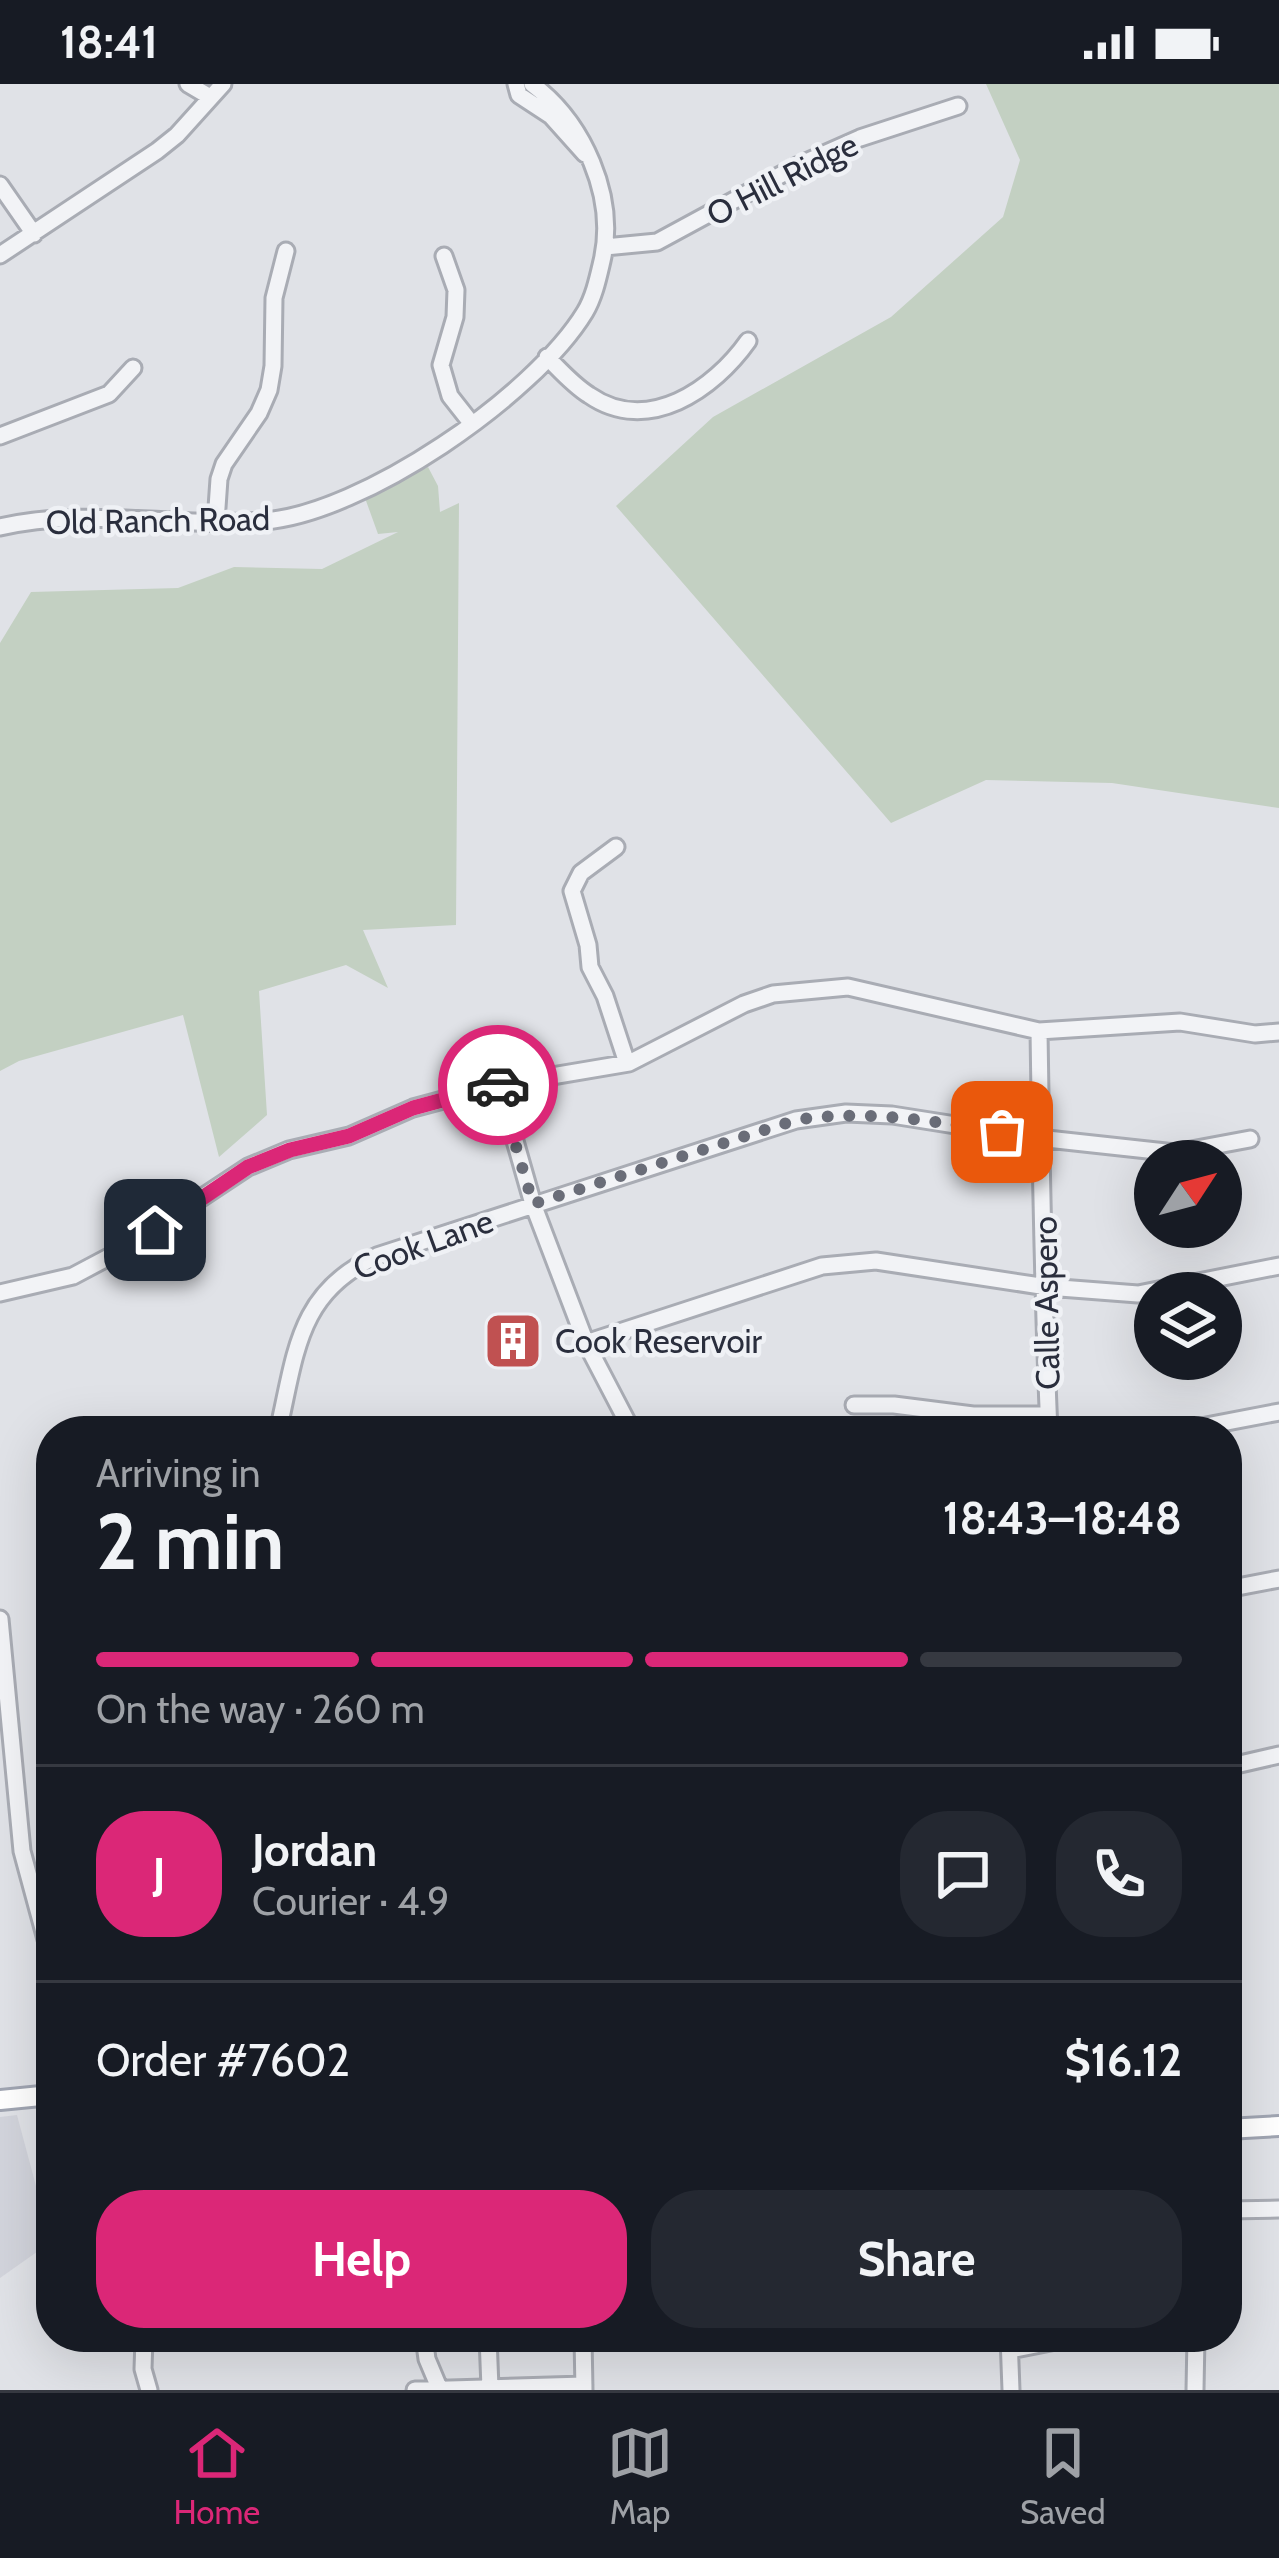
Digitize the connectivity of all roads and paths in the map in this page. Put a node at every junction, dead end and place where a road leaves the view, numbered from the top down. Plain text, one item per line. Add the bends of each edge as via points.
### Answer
1 (188, 84) edge
2 (223, 84) edge
3 (516, 84) edge
4 (532, 84) edge
5 (210, 90) edge
6 (958, 106) dead end
7 (585, 154) junction
8 (0, 185) edge
9 (34, 234) junction
10 (605, 247) junction
11 (286, 250) dead end
12 (0, 255) edge
13 (445, 256) dead end
14 (748, 340) dead end
15 (548, 357) junction
16 (133, 368) dead end
17 (472, 424) junction
18 (0, 436) edge
19 (216, 522) junction
20 (0, 527) edge
21 (616, 847) dead end
22 (1039, 1031) junction
23 (1279, 1032) edge
24 (626, 1063) junction
25 (499, 1085) junction
26 (1038, 1138) junction
27 (1250, 1139) dead end
28 (533, 1204) junction
29 (1279, 1266) edge
30 (1046, 1287) junction
31 (0, 1293) edge
32 (586, 1343) junction
33 (854, 1405) dead end
34 (1279, 1412) edge
35 (282, 1416) edge
36 (624, 1416) edge
37 (982, 1416) edge
38 (1048, 1416) edge
39 (1242, 1419) edge
40 (1279, 1579) edge
41 (1242, 1585) edge
42 (0, 1619) edge
43 (1279, 1755) edge
44 (1242, 1764) edge
45 (36, 1902) edge
46 (36, 2096) edge
47 (0, 2100) edge
48 (1279, 2126) edge
49 (1242, 2128) edge
50 (1242, 2210) edge
51 (1279, 2210) edge
52 (144, 2352) edge
53 (427, 2352) edge
54 (489, 2352) edge
55 (583, 2352) edge
56 (1010, 2352) edge
57 (1196, 2352) edge
58 (490, 2388) edge
59 (584, 2388) edge
60 (149, 2390) edge
61 (415, 2390) edge
62 (440, 2390) edge
63 (1011, 2390) edge
64 (1195, 2390) edge

1 - 5 street
2 - 5 street
3 - 7 street, Old Ranch Road
4 - 7 street, Old Ranch Road via 582,136
5 - 9 street via 177,135
6 - 10 street, O Hill Ridge via 799,165 657,242
7 - 10 street, Old Ranch Road via 597,178
8 - 9 street
9 - 12 street
10 - 15 street, Old Ranch Road via 588,308
11 - 19 street via 268,390 224,464
13 - 17 street via 457,290 441,365 450,396
14 - 15 street via 706,385 654,409 604,404
15 - 17 street, Old Ranch Road
16 - 18 street via 109,394
17 - 19 street, Old Ranch Road via 416,464 342,500 267,521
19 - 20 street, Old Ranch Road via 61,518
21 - 24 street via 581,873 572,891
22 - 23 street via 1180,1022
22 - 24 street via 848,987 803,989 744,1004
22 - 26 street, Calle Aspero
24 - 25 street
25 - 28 street
25 - 31 street via 248,1167 73,1276
26 - 27 street, Cook Lane via 1174,1153
26 - 28 street, Cook Lane via 846,1113 796,1120
26 - 30 street, Calle Aspero
28 - 32 street
28 - 35 street, Cook Lane via 339,1275 304,1323
29 - 30 street via 1138,1294
30 - 32 street via 876,1261 822,1266
30 - 38 street, Calle Aspero
32 - 36 street
33 - 37 street
34 - 39 street
40 - 41 street
42 - 45 street via 22,1850
43 - 44 street
46 - 47 main road
48 - 49 main road
50 - 51 street
52 - 60 street
53 - 62 street
54 - 58 street
55 - 59 street
56 - 63 street
57 - 64 street
58 - 59 street
58 - 62 street
61 - 62 street

